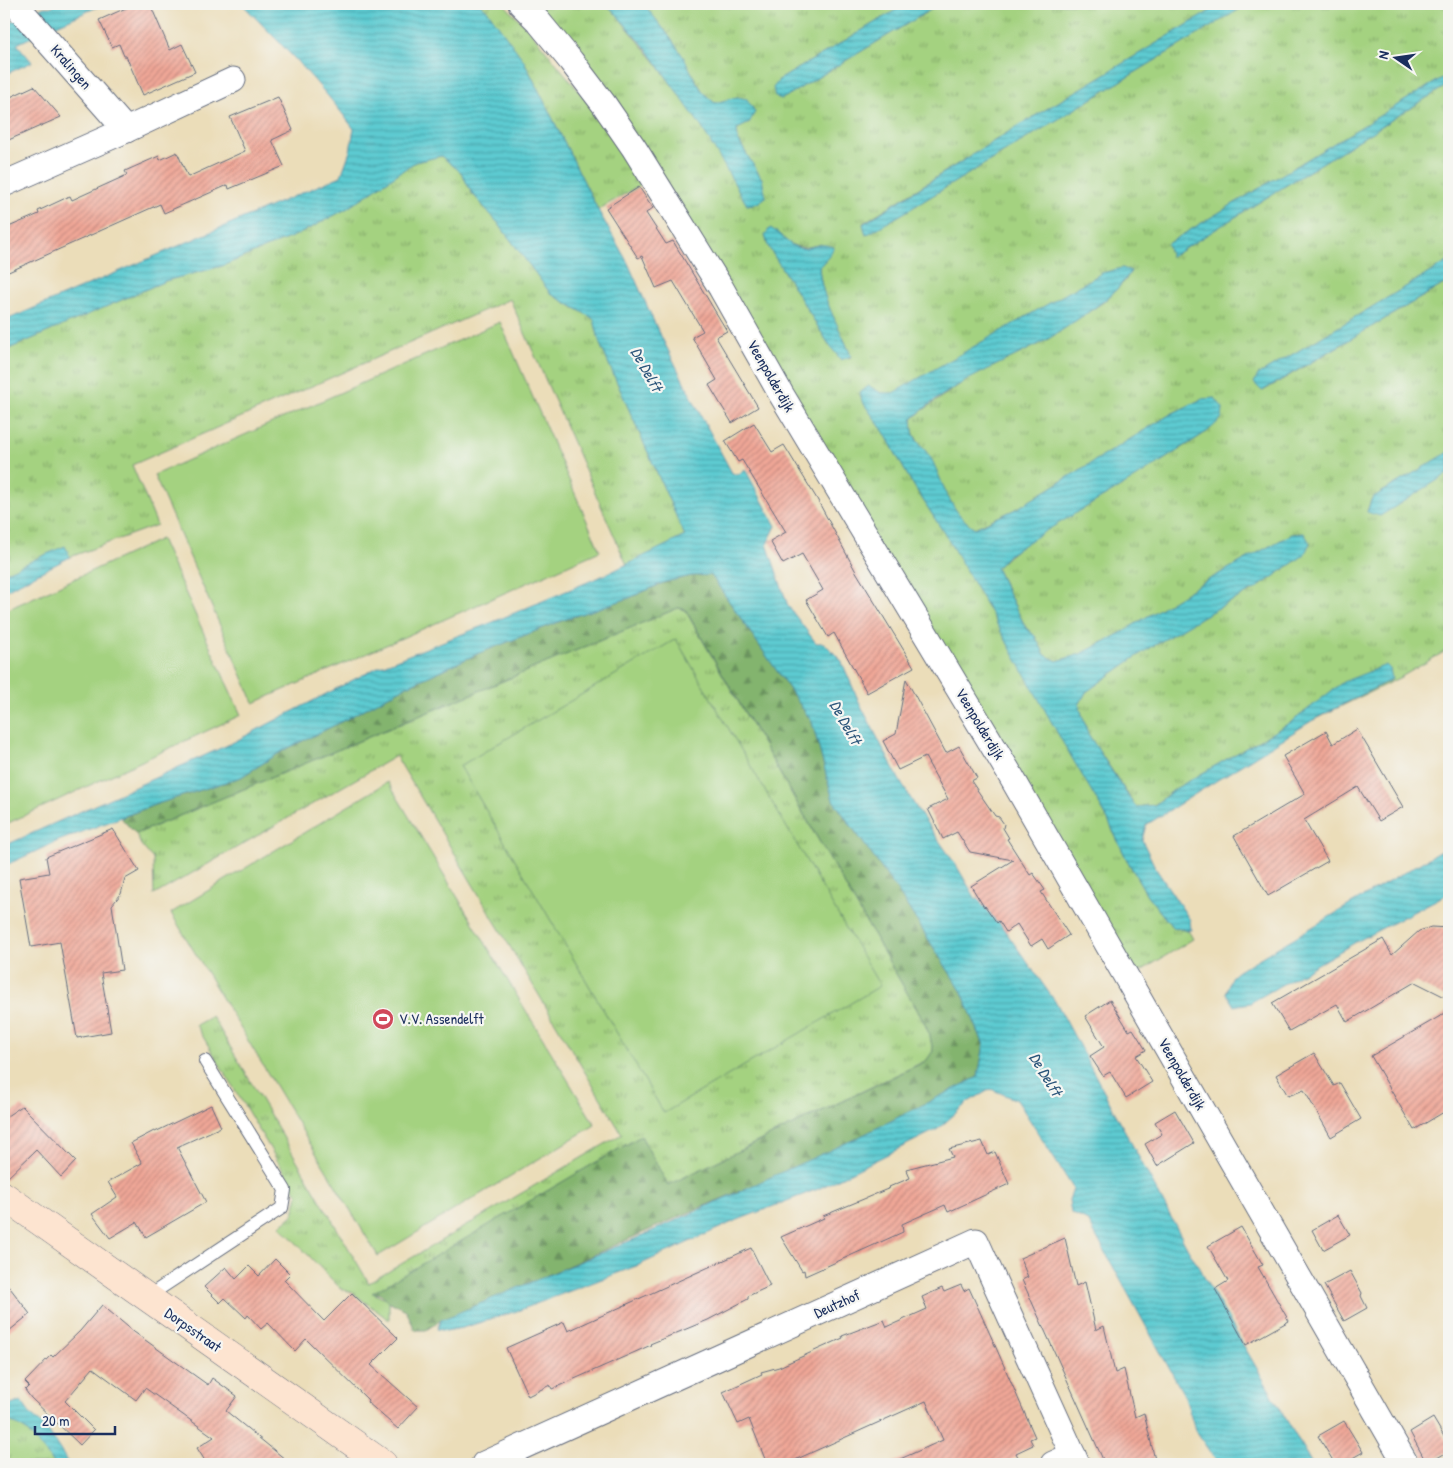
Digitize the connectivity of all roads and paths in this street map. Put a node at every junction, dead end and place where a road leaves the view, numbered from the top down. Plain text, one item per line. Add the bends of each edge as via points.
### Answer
1 (15, 4) edge
2 (521, 4) edge
3 (233, 80) dead end
4 (126, 130) junction
5 (4, 184) edge
6 (205, 1061) dead end
7 (4, 1196) edge
8 (147, 1297) junction
9 (1068, 1461) edge
10 (383, 1464) edge
11 (484, 1464) edge
12 (1406, 1464) edge

1 - 4 street, Kralingen
2 - 12 street, Veenpolderdijk via 571,61 629,140 721,288 781,394 1008,771
3 - 4 street
4 - 5 street
6 - 8 lane via 285,1190 282,1208
7 - 8 street, Dorpsstraat
8 - 10 street, Dorpsstraat
9 - 11 street, Deutzhof via 976,1241

